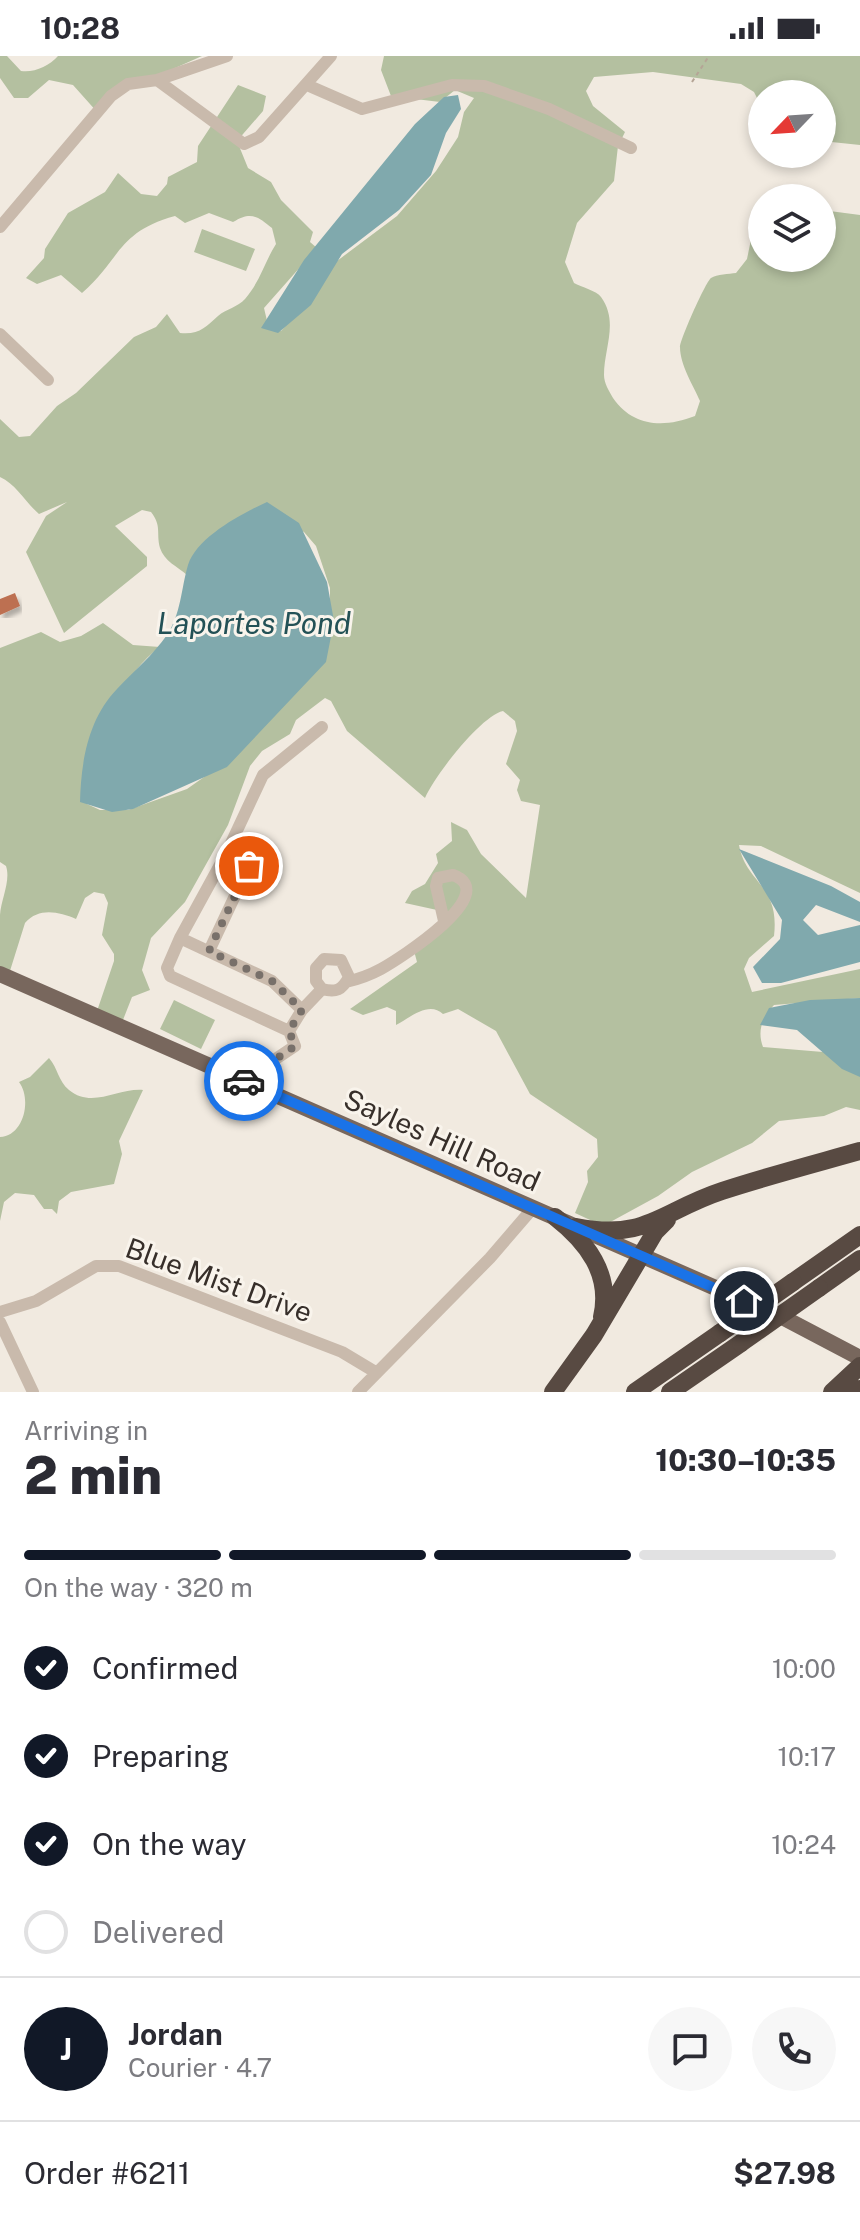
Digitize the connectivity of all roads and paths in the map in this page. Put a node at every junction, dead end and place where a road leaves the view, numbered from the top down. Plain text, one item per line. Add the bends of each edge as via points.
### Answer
1 (227, 56) edge
2 (331, 56) edge
3 (709, 56) edge
4 (157, 80) junction
5 (692, 82) dead end
6 (307, 85) junction
7 (631, 148) dead end
8 (0, 227) edge
9 (0, 334) edge
10 (48, 380) dead end
11 (322, 727) dead end
12 (226, 854) junction
13 (444, 921) dead end
14 (180, 938) junction
15 (209, 951) junction
16 (0, 974) edge
17 (346, 982) junction
18 (322, 989) junction
19 (302, 1010) junction
20 (289, 1031) junction
21 (243, 1081) junction
22 (860, 1151) edge
23 (533, 1208) junction
24 (682, 1209) junction
25 (555, 1217) junction
26 (576, 1227) junction
27 (860, 1235) edge
28 (643, 1256) junction
29 (860, 1259) edge
30 (0, 1312) edge
31 (0, 1322) edge
32 (594, 1335) junction
33 (860, 1358) edge
34 (860, 1366) edge
35 (377, 1373) junction
36 (860, 1389) edge
37 (33, 1392) edge
38 (358, 1392) edge
39 (553, 1392) edge
40 (635, 1392) edge
41 (670, 1392) edge
42 (832, 1392) edge
43 (848, 1392) edge

1 - 4 street
2 - 6 street
3 - 5 path
4 - 6 street via 244,144 259,137
4 - 8 street via 118,89
6 - 7 street via 362,109 452,85 484,86 549,109
9 - 10 street
11 - 12 street via 263,775
12 - 14 street
12 - 15 street via 249,866
13 - 17 street via 413,950 368,976
14 - 15 street
14 - 20 street via 167,968 170,976
15 - 19 street via 272,981
16 - 21 main road, Sayles Hill Road
17 - 18 street via 333,992
17 - 18 street via 348,968 341,960 324,959 316,968
18 - 19 street
19 - 20 street
20 - 21 street via 295,1046
21 - 23 main road, Sayles Hill Road
22 - 24 highway via 720,1191
23 - 25 main road, Sayles Hill Road
23 - 35 street
24 - 26 highway via 628,1231
24 - 28 highway via 655,1232
25 - 26 main road, Sayles Hill Road
25 - 32 highway via 586,1247 602,1275 604,1307
26 - 28 main road, Sayles Hill Road
27 - 40 highway, bridge
28 - 32 highway
28 - 33 main road, Sayles Hill Road
29 - 41 highway, bridge
30 - 35 street, Blue Mist Drive via 36,1301 96,1266 119,1266 342,1352
31 - 37 street
32 - 39 highway
34 - 42 highway
35 - 38 street
36 - 43 highway

